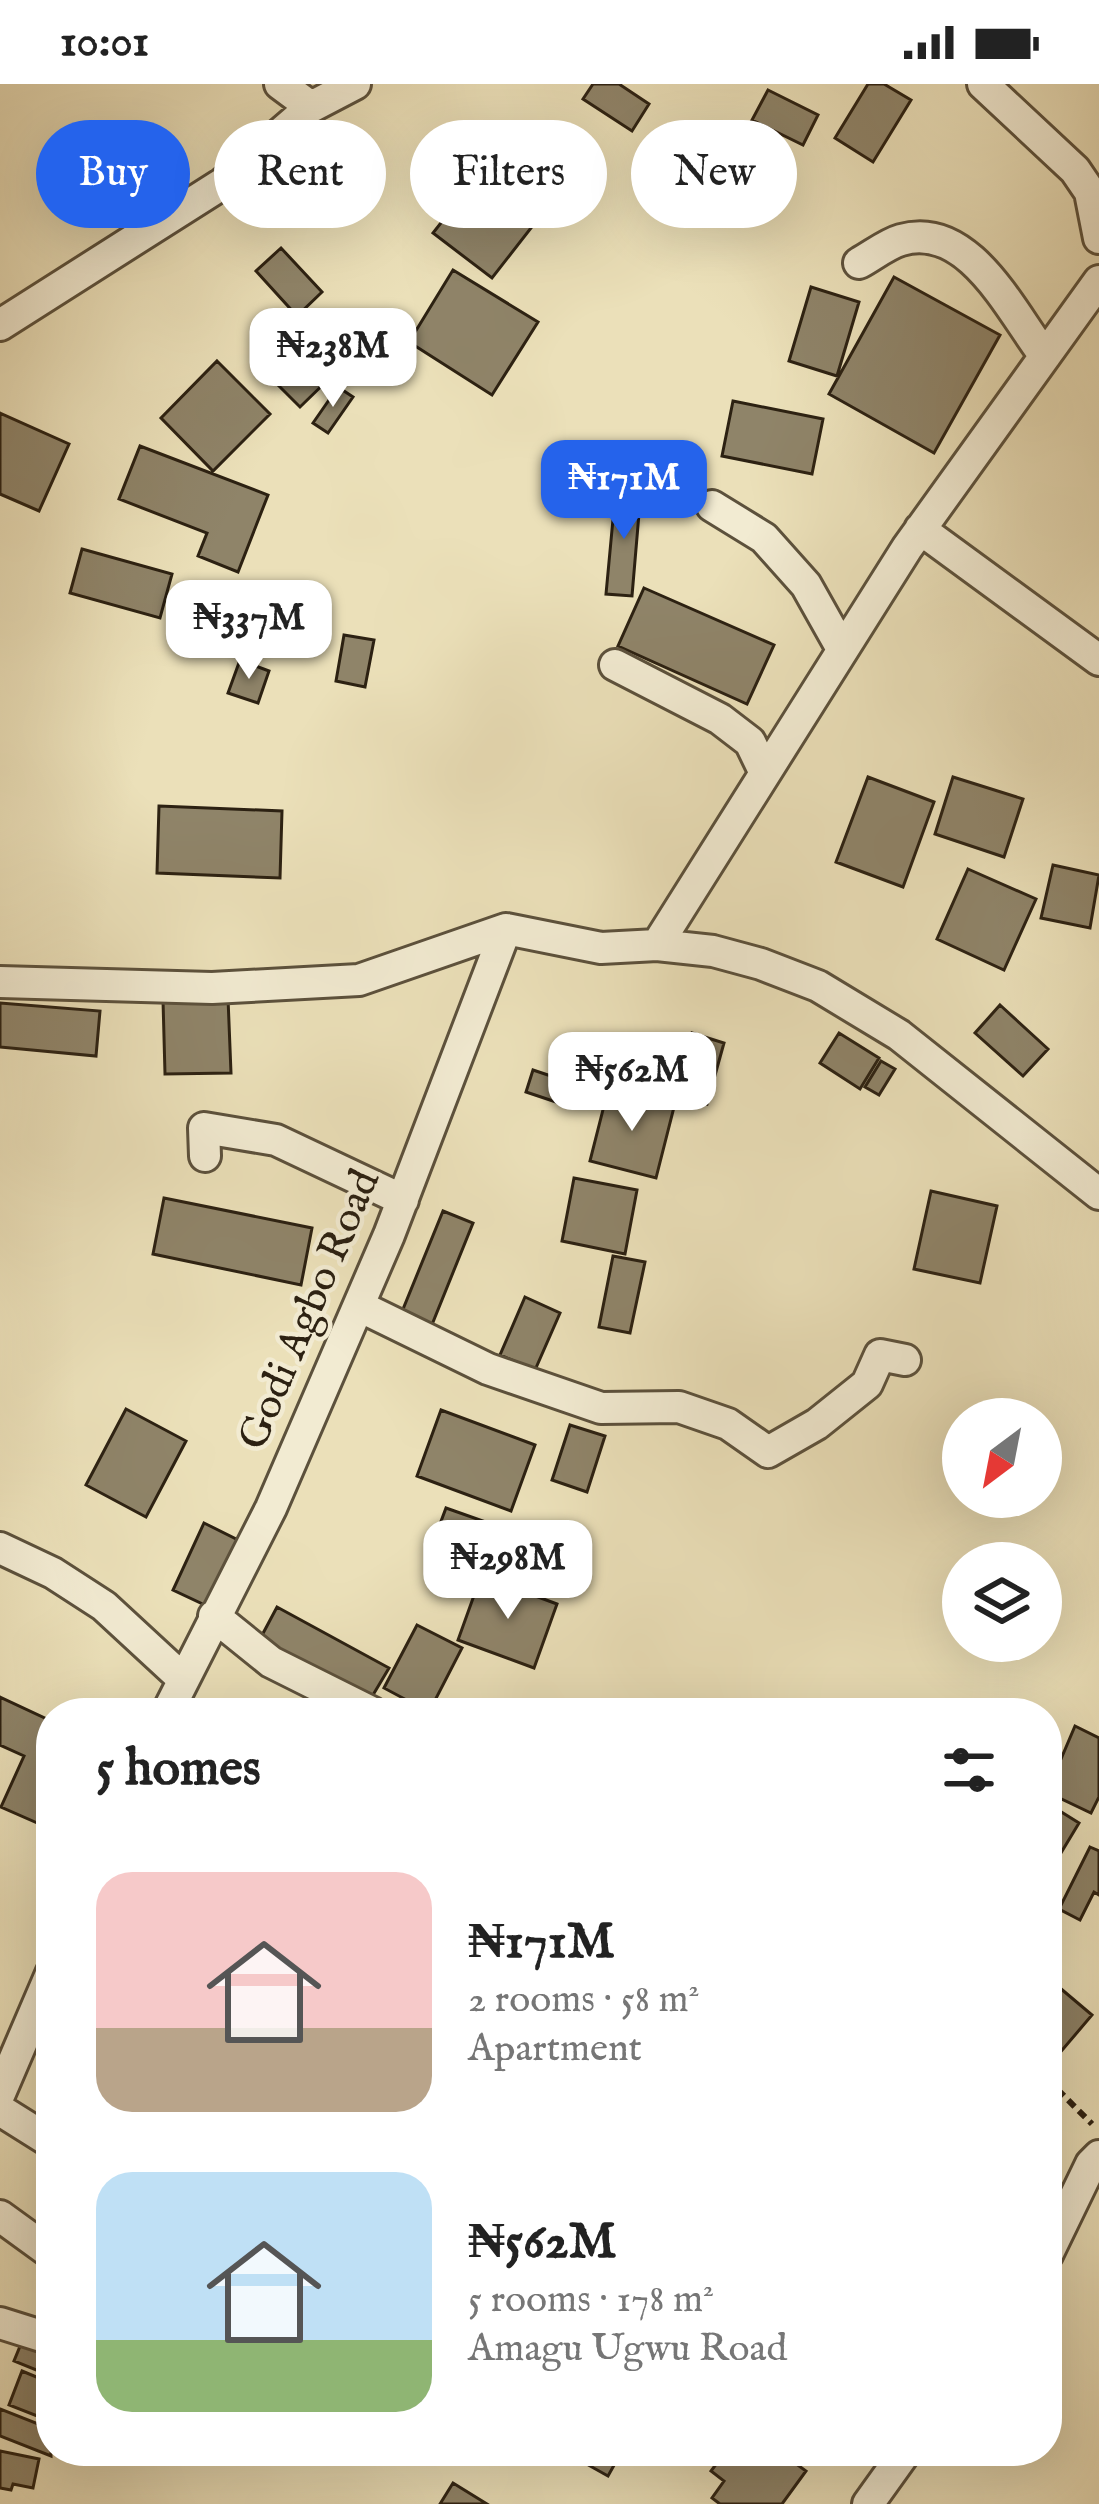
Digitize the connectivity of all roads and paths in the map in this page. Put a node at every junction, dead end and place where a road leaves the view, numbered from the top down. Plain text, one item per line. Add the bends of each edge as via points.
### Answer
1 (280, 84) edge
2 (355, 84) edge
3 (982, 84) edge
4 (311, 107) junction
5 (1099, 238) edge
6 (859, 263) dead end
7 (1099, 281) edge
8 (0, 325) edge
9 (1045, 356) junction
10 (712, 506) dead end
11 (920, 529) junction
12 (842, 649) junction
13 (1099, 661) edge
14 (615, 665) dead end
15 (764, 771) junction
16 (506, 929) junction
17 (657, 945) junction
18 (0, 982) edge
19 (205, 1156) dead end
20 (1099, 1195) edge
21 (403, 1200) junction
22 (359, 1306) junction
23 (905, 1360) dead end
24 (0, 1548) edge
25 (214, 1616) junction
26 (183, 1679) junction
27 (174, 1698) edge
28 (343, 1698) edge
29 (36, 2009) edge
30 (0, 2093) edge
31 (1062, 2094) edge
32 (0, 2110) edge
33 (1099, 2131) edge
34 (36, 2133) edge
35 (1099, 2156) edge
36 (0, 2216) edge
37 (1062, 2224) edge
38 (36, 2241) edge
39 (0, 2323) edge
40 (36, 2334) edge
41 (895, 2466) edge
42 (868, 2504) edge

1 - 4 street
2 - 4 street
3 - 5 street via 1075,170 1090,192
4 - 8 street via 222,184
6 - 9 street via 902,239 937,239 977,259
7 - 9 street
9 - 11 street
10 - 12 street via 764,538 806,585
11 - 12 street
11 - 13 street
12 - 15 street
14 - 15 street via 720,719 750,742
15 - 17 street
16 - 17 street via 602,948
16 - 18 street via 359,980 212,988
16 - 21 street, Godi Agbo Road
17 - 20 street via 713,951 818,986 899,1035
19 - 21 street via 204,1128 276,1140
21 - 22 street, Godi Agbo Road
22 - 23 street via 488,1369 601,1408 679,1407 728,1424 768,1452 867,1384 880,1355
22 - 25 street, Godi Agbo Road via 272,1508
24 - 26 street via 104,1606
25 - 26 street, Godi Agbo Road
25 - 28 street via 271,1662
26 - 27 street, Godi Agbo Road
29 - 30 street
31 - 33 path
32 - 34 street
35 - 37 street
36 - 38 street
39 - 40 street
41 - 42 street

